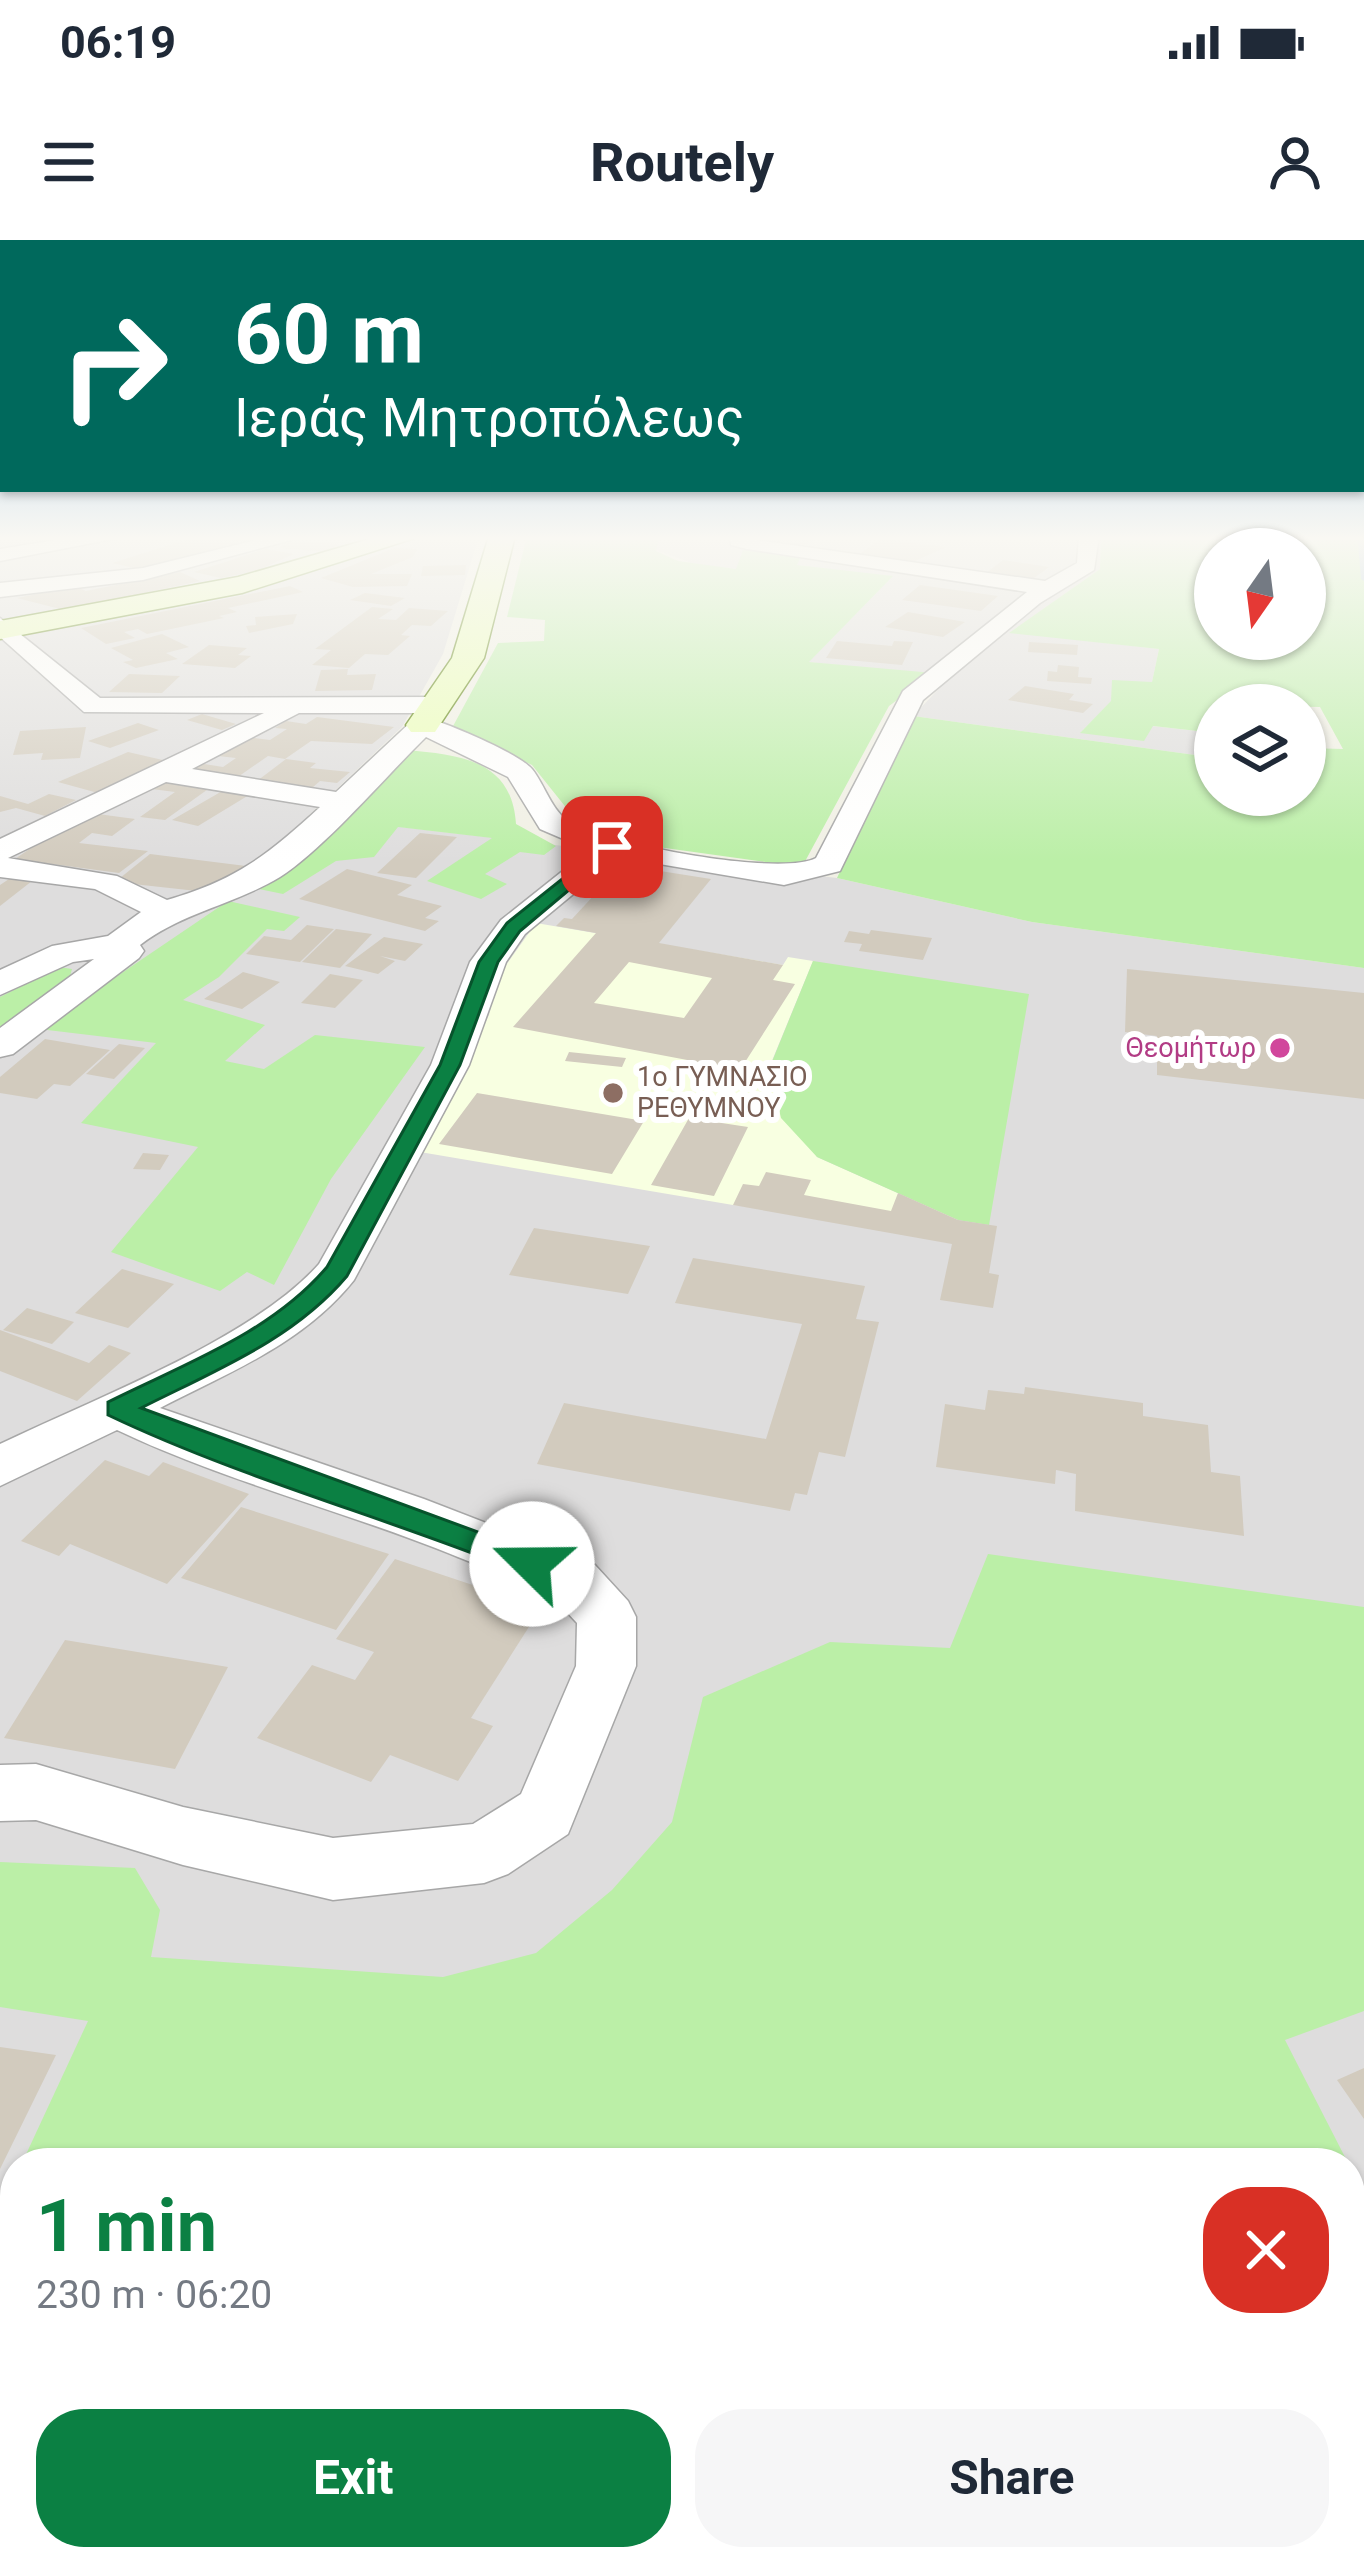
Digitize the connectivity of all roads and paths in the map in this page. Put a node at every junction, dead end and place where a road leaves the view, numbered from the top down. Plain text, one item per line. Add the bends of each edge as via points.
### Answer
1 (21, 645) edge
2 (472, 645) edge
3 (976, 645) edge
4 (303, 705) junction
5 (430, 715) junction
6 (163, 773) junction
7 (345, 802) junction
8 (612, 847) junction
9 (0, 851) edge
10 (0, 867) edge
11 (162, 912) junction
12 (118, 944) junction
13 (0, 984) edge
14 (0, 1046) edge
15 (117, 1409) junction
16 (0, 1467) edge
17 (0, 1793) edge

1 - 4 street via 93,706
2 - 5 street
3 - 8 street via 912,696 829,864 817,872 795,878
4 - 5 street
4 - 6 street
5 - 7 street
5 - 8 street via 520,771 551,824
6 - 7 street
6 - 9 street
7 - 11 street via 275,866 228,893
8 - 15 street via 514,927 488,962 450,1065 338,1270 313,1300 273,1330
10 - 11 street via 104,880
11 - 12 street
12 - 13 street via 64,952
12 - 14 street via 128,951 115,964
15 - 16 street
15 - 17 street via 574,1581 607,1617 606,1666 545,1814 484,1853 333,1869 36,1792

